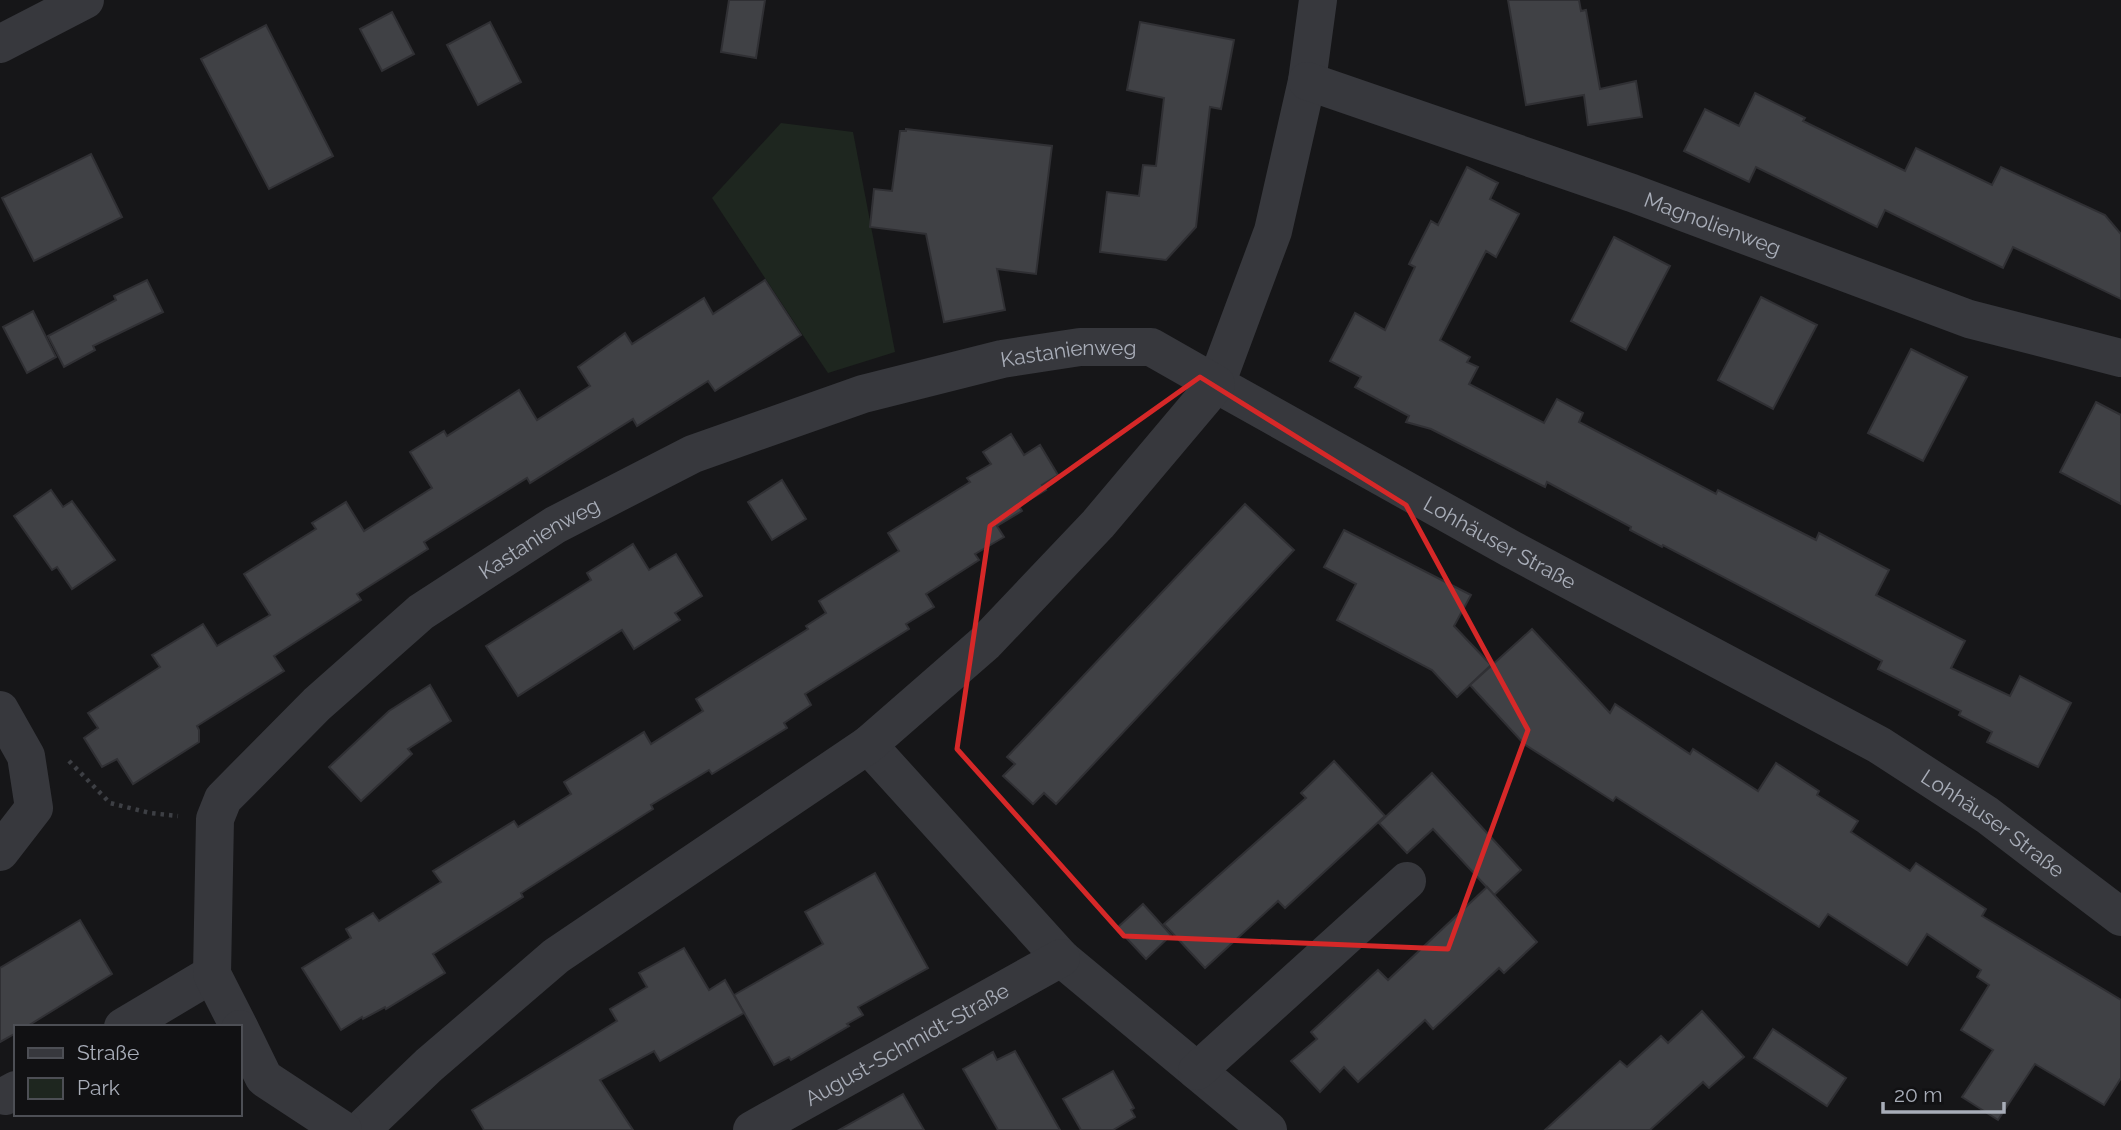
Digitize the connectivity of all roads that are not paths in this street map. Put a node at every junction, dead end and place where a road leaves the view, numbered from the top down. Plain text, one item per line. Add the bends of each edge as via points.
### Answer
1 (85, 0) edge
2 (1318, 0) edge
3 (0, 44) edge
4 (1307, 81) junction
5 (2121, 358) edge
6 (1216, 384) junction
7 (0, 710) edge
8 (868, 745) junction
9 (0, 852) edge
10 (1407, 881) dead end
11 (2121, 917) edge
12 (1061, 958) junction
13 (212, 974) junction
14 (125, 1025) edge
15 (238, 1025) edge
16 (242, 1034) edge
17 (1197, 1071) junction
18 (343, 1130) edge
19 (361, 1130) edge
20 (752, 1130) edge
21 (1268, 1130) edge

1 - 3 street
2 - 4 street
4 - 5 street, Magnolienweg via 1632,193 1969,319
4 - 6 street via 1273,230
6 - 8 street via 1098,524 985,643
6 - 11 street, Lohhäuser Straße via 1879,746 1987,815
6 - 13 street, Kastanienweg via 1151,347 1080,347 1002,359 863,394 693,454 555,525 421,612 317,704 223,799 215,819
7 - 9 street via 26,755 34,808
8 - 12 street
8 - 19 street via 556,956
10 - 17 street
12 - 17 street
12 - 20 street, August-Schmidt-Straße
13 - 14 street
13 - 15 street, Kastanienweg
16 - 18 street, Kastanienweg via 264,1077
17 - 21 street

